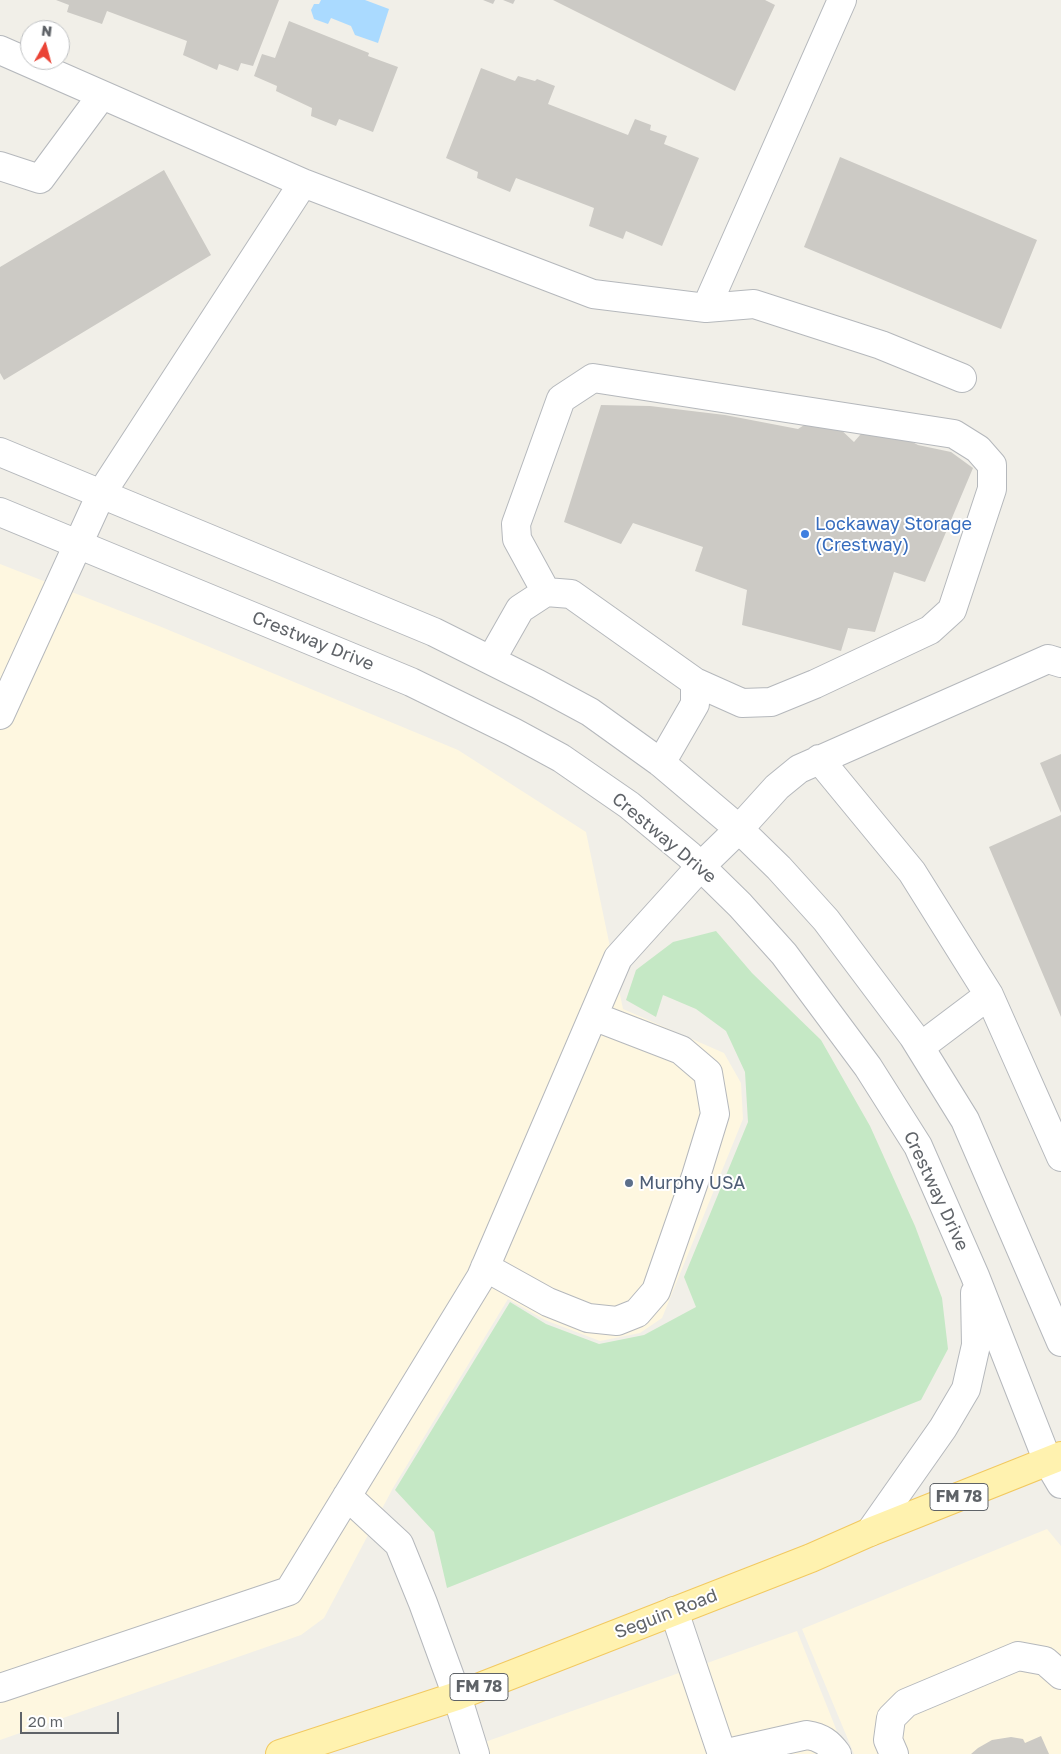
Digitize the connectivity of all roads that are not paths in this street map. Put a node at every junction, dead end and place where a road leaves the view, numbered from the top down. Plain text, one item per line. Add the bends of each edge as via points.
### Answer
1 (842, 0) edge
2 (0, 50) edge
3 (102, 94) junction
4 (0, 166) edge
5 (303, 183) junction
6 (706, 308) junction
7 (962, 378) dead end
8 (0, 452) edge
9 (101, 494) junction
10 (0, 512) edge
11 (79, 544) junction
12 (546, 592) junction
13 (491, 660) junction
14 (1061, 663) edge
15 (695, 682) junction
16 (0, 715) edge
17 (819, 759) junction
18 (661, 763) junction
19 (739, 829) junction
20 (701, 866) junction
21 (989, 995) junction
22 (593, 1016) junction
23 (920, 1047) junction
24 (1061, 1157) edge
25 (486, 1267) junction
26 (975, 1276) junction
27 (1061, 1342) edge
28 (1057, 1467) edge
29 (347, 1496) junction
30 (870, 1532) junction
31 (674, 1611) junction
32 (1061, 1675) edge
33 (0, 1688) edge
34 (457, 1696) junction
35 (280, 1754) edge
36 (475, 1754) edge
37 (722, 1754) edge
38 (837, 1754) edge
39 (894, 1754) edge

1 - 6 street
2 - 3 street
3 - 4 street via 40,179
3 - 5 street
5 - 6 street via 592,294
5 - 9 street
6 - 7 street via 754,304 881,345
8 - 9 street
9 - 11 street
9 - 13 street via 434,632
10 - 11 street, Crestway Drive
11 - 16 street
11 - 20 street, Crestway Drive via 411,682 513,732 562,758 629,805
12 - 13 street via 520,609
12 - 15 street via 572,594
12 - 15 street via 517,539 516,524 561,399 593,378 954,434 978,449 992,465 992,490 952,610 930,630 771,702 742,703
13 - 18 street via 590,712
14 - 17 street via 1048,659
15 - 18 street via 695,704
17 - 19 street via 787,778
17 - 21 street via 912,872
18 - 19 street
19 - 20 street
19 - 23 street via 826,920
20 - 22 street via 618,958
20 - 26 street, Crestway Drive via 784,954 868,1066 918,1146
21 - 23 street
21 - 24 street
22 - 25 street
22 - 25 street via 681,1050 708,1073 715,1114 656,1291 637,1313 617,1321 588,1318 548,1302
23 - 27 street via 965,1120
25 - 29 street
26 - 28 street, Crestway Drive
26 - 30 street via 976,1345 966,1390
28 - 30 main road, Seguin Road / FM 78
29 - 33 street via 288,1592
29 - 34 street via 399,1544
30 - 31 main road, Seguin Road / FM 78
31 - 34 main road, Seguin Road / FM 78
31 - 37 street
32 - 39 street via 1045,1661 1018,1656 906,1702 891,1718 888,1740
34 - 35 main road, Seguin Road / FM 78
34 - 36 street
37 - 38 street via 807,1735 823,1740

